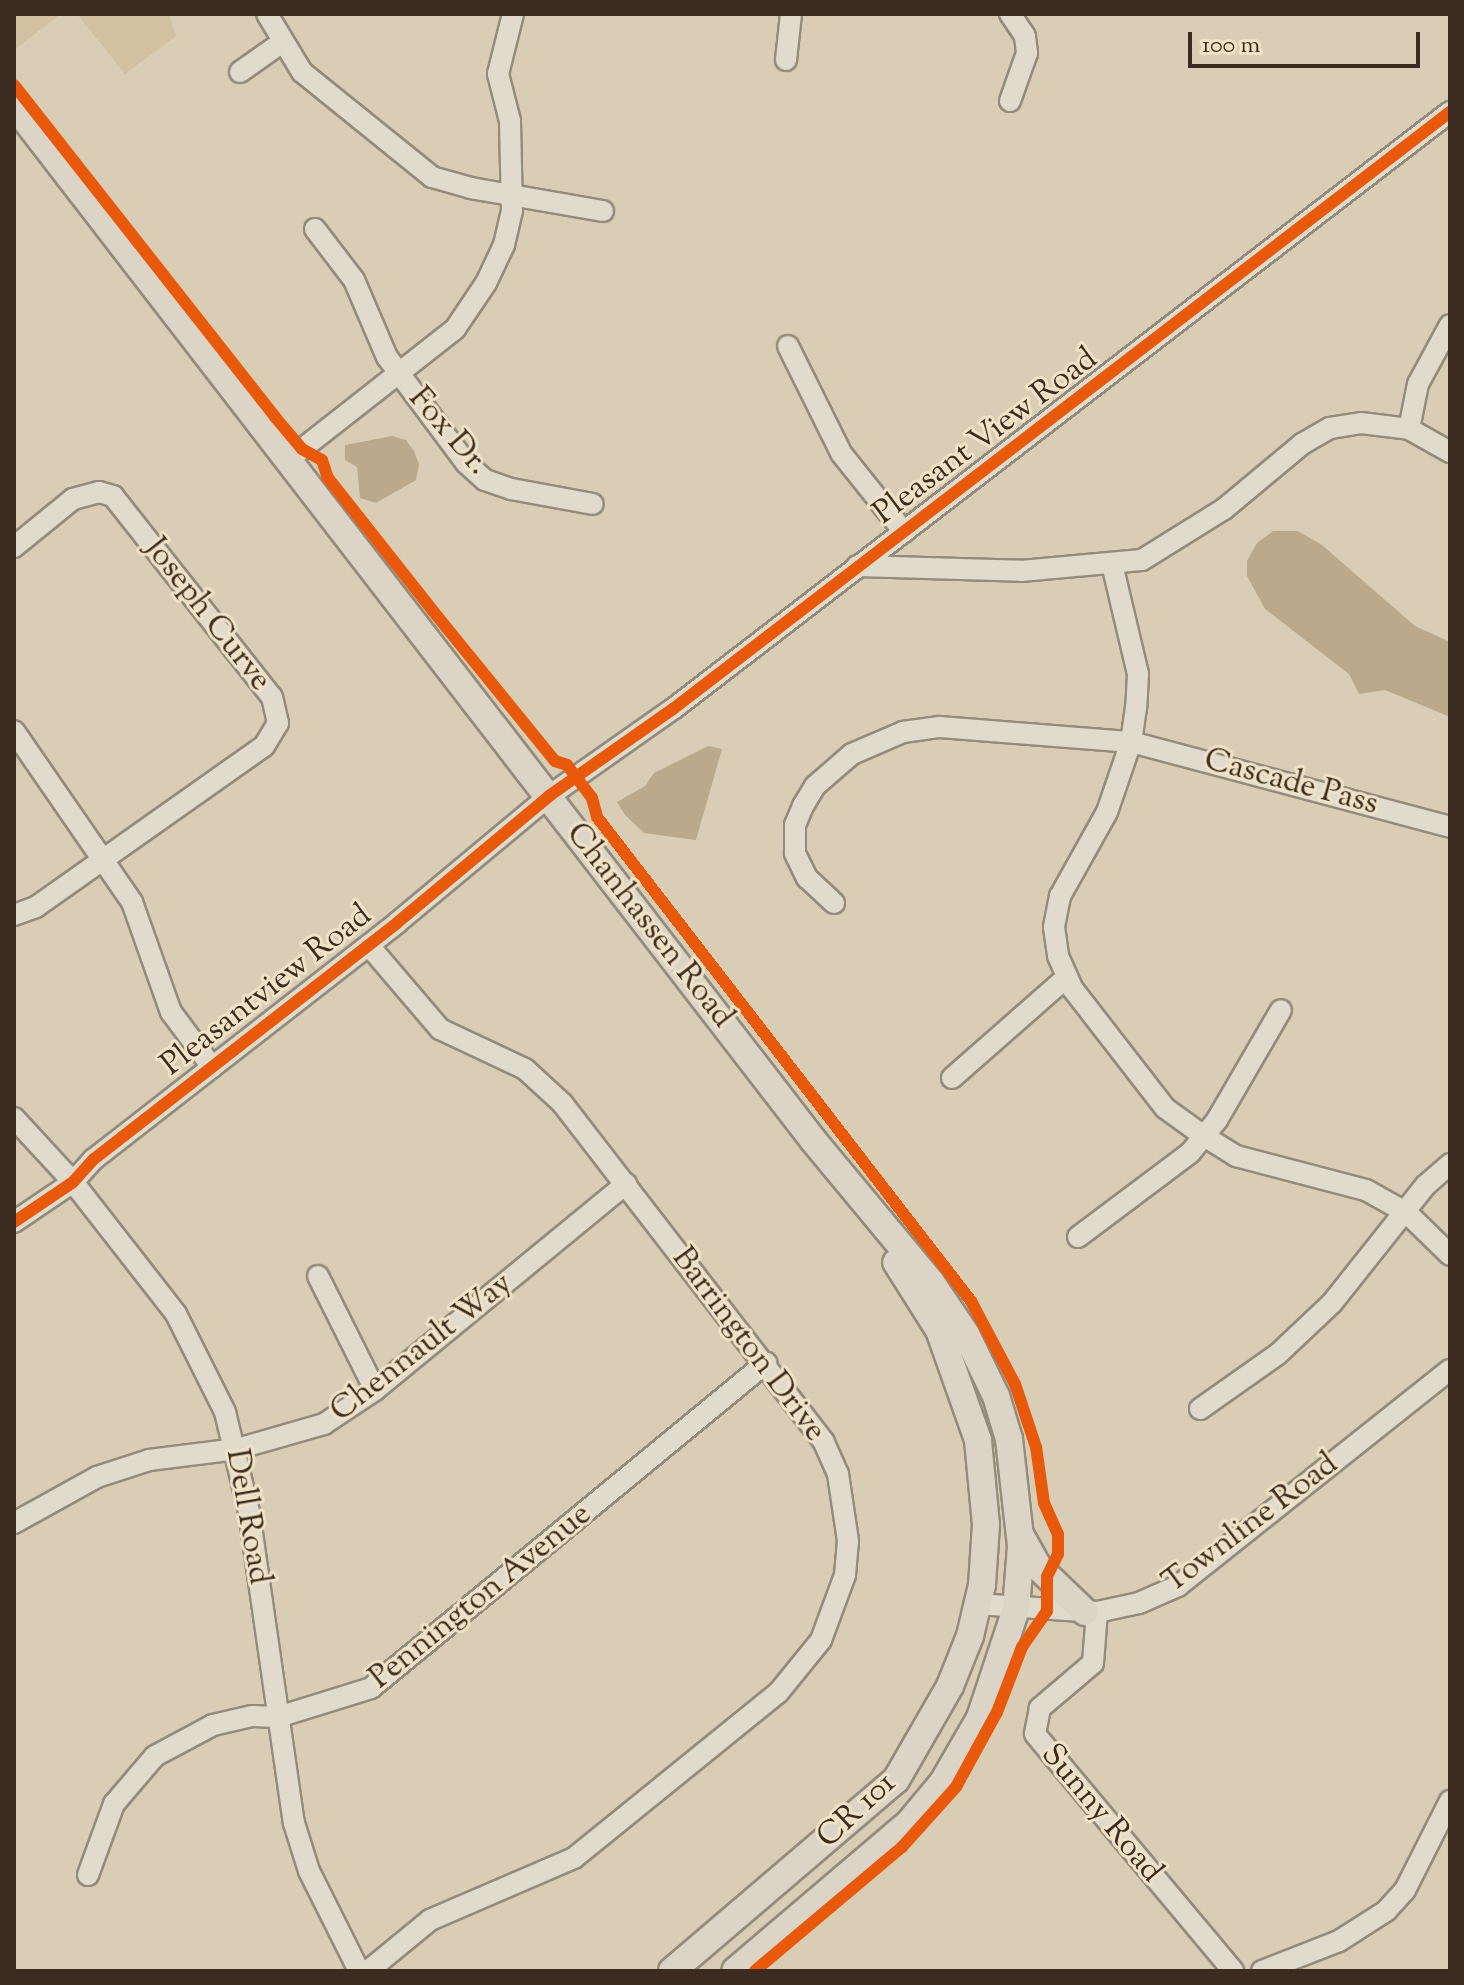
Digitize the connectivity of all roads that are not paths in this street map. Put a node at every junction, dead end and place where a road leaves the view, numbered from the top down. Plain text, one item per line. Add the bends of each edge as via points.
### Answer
1 (267, 14) edge
2 (513, 14) edge
3 (791, 14) edge
4 (1010, 14) edge
5 (281, 43) junction
6 (786, 60) dead end
7 (240, 72) dead end
8 (1010, 101) dead end
9 (14, 105) edge
10 (1450, 112) edge
11 (514, 194) junction
12 (603, 211) dead end
13 (315, 229) dead end
14 (1450, 325) edge
15 (788, 346) dead end
16 (400, 376) junction
17 (1409, 429) junction
18 (1450, 452) edge
19 (288, 460) junction
20 (593, 504) dead end
21 (904, 532) junction
22 (14, 547) edge
23 (1112, 564) junction
24 (857, 566) junction
25 (14, 731) edge
26 (1131, 742) junction
27 (549, 796) junction
28 (1450, 827) edge
29 (104, 859) junction
30 (834, 903) dead end
31 (14, 915) edge
32 (369, 946) junction
33 (1067, 977) junction
34 (1281, 1010) dead end
35 (212, 1067) junction
36 (952, 1078) dead end
37 (14, 1118) edge
38 (1204, 1136) junction
39 (813, 1140) junction
40 (1450, 1164) edge
41 (73, 1182) junction
42 (626, 1184) junction
43 (1407, 1213) junction
44 (14, 1222) edge
45 (1078, 1237) dead end
46 (1450, 1255) edge
47 (318, 1276) dead end
48 (766, 1363) junction
49 (1450, 1370) edge
50 (375, 1390) junction
51 (1200, 1409) dead end
52 (237, 1449) junction
53 (14, 1523) edge
54 (1020, 1536) junction
55 (977, 1604) junction
56 (1016, 1609) junction
57 (1091, 1612) junction
58 (278, 1717) junction
59 (1450, 1801) edge
60 (1441, 1844) edge
61 (88, 1875) dead end
62 (359, 1971) edge
63 (368, 1971) edge
64 (672, 1971) edge
65 (735, 1971) edge
66 (1233, 1971) edge
67 (1262, 1971) edge

1 - 5 street
2 - 11 street via 498,74 510,121
3 - 6 street
4 - 8 street via 1025,36 1027,53
5 - 7 street
5 - 11 street via 302,72 432,177
9 - 19 main road, Chanhassen Road
10 - 21 street, Pleasant View Road
11 - 12 street
11 - 16 street via 504,245 486,283 455,329
13 - 16 street, Fox Dr. via 354,280
14 - 17 street via 1418,384
15 - 21 street via 841,453
16 - 19 street
16 - 20 street, Fox Dr. via 485,480
17 - 18 street
17 - 23 street via 1361,423 1330,428 1178,540 1142,560
19 - 27 main road, Chanhassen Road
21 - 24 street, Pleasant View Road
22 - 29 street, Joseph Curve via 73,499 99,492 113,496 278,709 273,735 264,746
23 - 24 street via 1021,571
23 - 26 street via 1138,674
24 - 27 street, Pleasant View Road via 673,709
25 - 29 street
26 - 28 street, Cascade Pass
26 - 30 street, Cascade Pass via 940,727 873,743 815,786 795,825 795,853 807,878
26 - 33 street via 1107,812 1060,896 1054,927
27 - 32 street, Pleasantview Road
27 - 39 main road, Chanhassen Road
29 - 31 street, Joseph Curve via 36,907
29 - 35 street via 132,902 171,1012
32 - 35 street, Pleasantview Road
32 - 42 street, Barrington Drive via 440,1029 458,1042 504,1057 546,1084
33 - 36 street
33 - 38 street via 1165,1108
34 - 38 street
35 - 41 street, Pleasantview Road via 94,1159
37 - 41 street, Dell Road
38 - 43 street via 1236,1156 1366,1190
38 - 45 street via 1128,1204
39 - 54 main road via 904,1247 966,1334 996,1396 1009,1439
39 - 55 main road, CR 101 via 939,1330 962,1389 984,1474 986,1525
40 - 43 street via 1426,1185
41 - 44 street, Pleasantview Road
41 - 52 street, Dell Road via 176,1314 203,1361
42 - 48 street, Barrington Drive
42 - 50 street, Chennault Way
43 - 46 street
43 - 51 street via 1332,1303 1278,1354
47 - 50 street
48 - 58 street, Pennington Avenue via 401,1667 337,1703
48 - 63 street, Barrington Drive via 824,1442 845,1508 845,1575 821,1640 778,1693 574,1858 430,1920
49 - 57 street, Townline Road via 1197,1574 1139,1603
50 - 52 street, Chennault Way via 324,1424
52 - 53 street, Chennault Way via 208,1449 123,1469 47,1502
52 - 58 street, Dell Road
54 - 56 main road
54 - 57 main road via 1038,1567
55 - 56 street, Townline Road
55 - 64 main road, CR 101 / CR 101 via 950,1686 896,1780
56 - 57 street, Townline Road
56 - 65 main road, CR 101 via 995,1683 943,1782 873,1856
57 - 66 street, Sunny Road via 1093,1663 1040,1708 1035,1734
58 - 61 street, Pennington Avenue via 252,1716 213,1725 155,1756 114,1804
58 - 62 street, Dell Road via 288,1792 309,1871
59 - 60 street
60 - 67 street via 1405,1890 1365,1928

